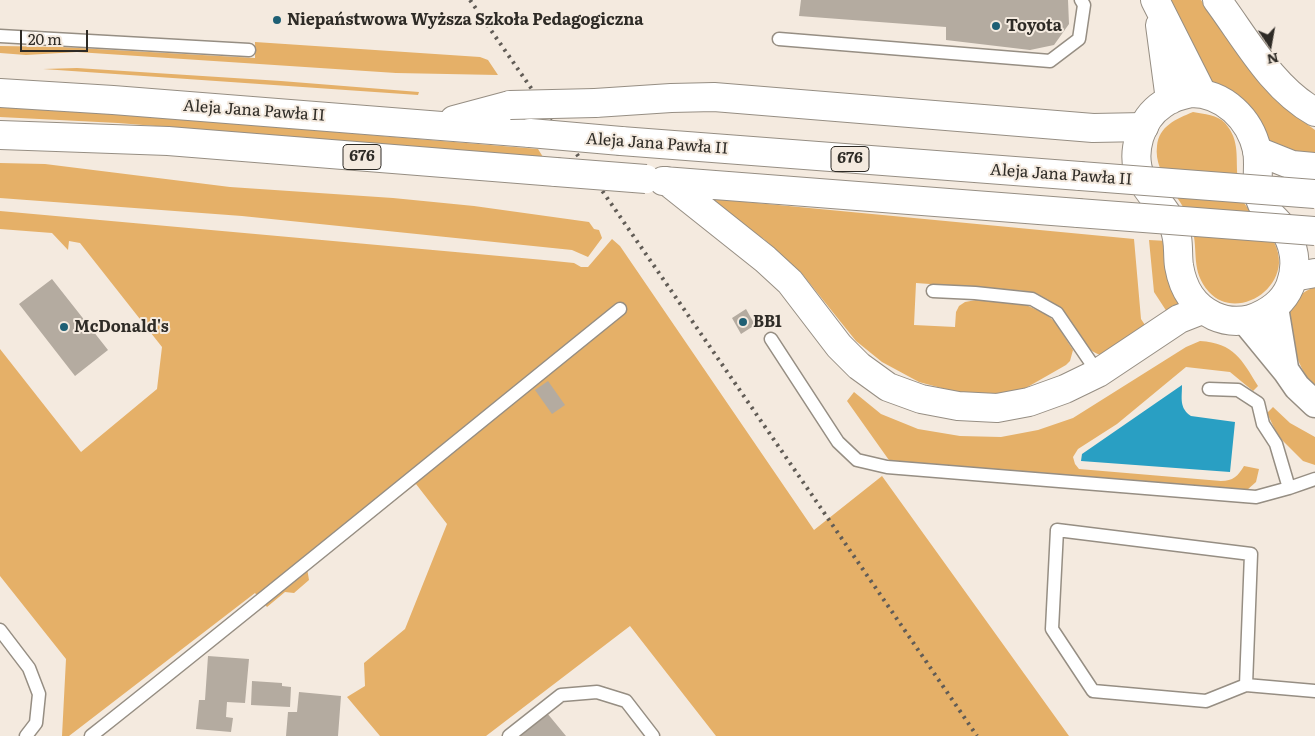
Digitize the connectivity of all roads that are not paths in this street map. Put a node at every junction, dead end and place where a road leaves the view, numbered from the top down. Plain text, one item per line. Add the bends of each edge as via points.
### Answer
1 (1080, 0) edge
2 (1217, 0) edge
3 (1156, 3) edge
4 (0, 36) edge
5 (779, 39) dead end
6 (249, 50) dead end
7 (0, 93) edge
8 (1202, 93) junction
9 (1170, 100) junction
10 (1315, 112) edge
11 (434, 125) junction
12 (1144, 127) junction
13 (0, 134) edge
14 (1257, 151) junction
15 (1315, 166) edge
16 (657, 180) junction
17 (1315, 194) edge
18 (1315, 231) edge
19 (1304, 275) edge
20 (933, 291) dead end
21 (1275, 307) junction
22 (620, 309) dead end
23 (1202, 310) junction
24 (1246, 320) junction
25 (771, 339) dead end
26 (1286, 371) junction
27 (1098, 373) junction
28 (1209, 389) dead end
29 (1315, 404) edge
30 (1315, 479) edge
31 (1289, 488) junction
32 (0, 630) edge
33 (1246, 685) junction
34 (1315, 691) edge
35 (26, 736) edge
36 (91, 736) edge
37 (509, 736) edge
38 (653, 736) edge

1 - 5 lane via 1084,5 1079,39 1050,61
2 - 10 main road via 1286,91
3 - 8 main road
3 - 9 main road
4 - 6 lane
7 - 11 main road, Aleja Jana Pawła II / 676
8 - 9 main road
8 - 14 main road via 1222,101 1239,114 1251,131
9 - 12 main road via 1152,114
11 - 12 main road, bridge via 510,105 714,97 1093,128
11 - 17 main road, Aleja Jana Pawła II / 676, bridge
12 - 23 main road via 1137,143 1136,161 1141,178 1173,225 1182,278 1189,295
13 - 16 main road, 676, bridge via 168,141
14 - 15 main road via 1292,165
14 - 19 main road via 1260,201 1289,238 1294,257
16 - 18 main road, 676, bridge
16 - 27 main road via 765,259 790,282 838,346 888,386 921,399 958,406 997,408 1029,402
19 - 21 main road
20 - 27 lane via 1032,300 1058,313
21 - 24 main road
21 - 26 street
22 - 36 lane
23 - 24 main road via 1231,321
23 - 27 main road via 1179,319
24 - 26 street
25 - 31 lane via 838,442 857,460 887,467 1256,497
26 - 29 street
28 - 31 lane via 1238,390 1258,403 1263,424 1276,444
30 - 31 lane
32 - 35 lane via 29,668 39,694 36,722
33 - 33 lane via 1251,554 1057,530 1052,629 1093,691 1206,700
33 - 34 lane
37 - 38 lane via 561,695 597,692 626,701

